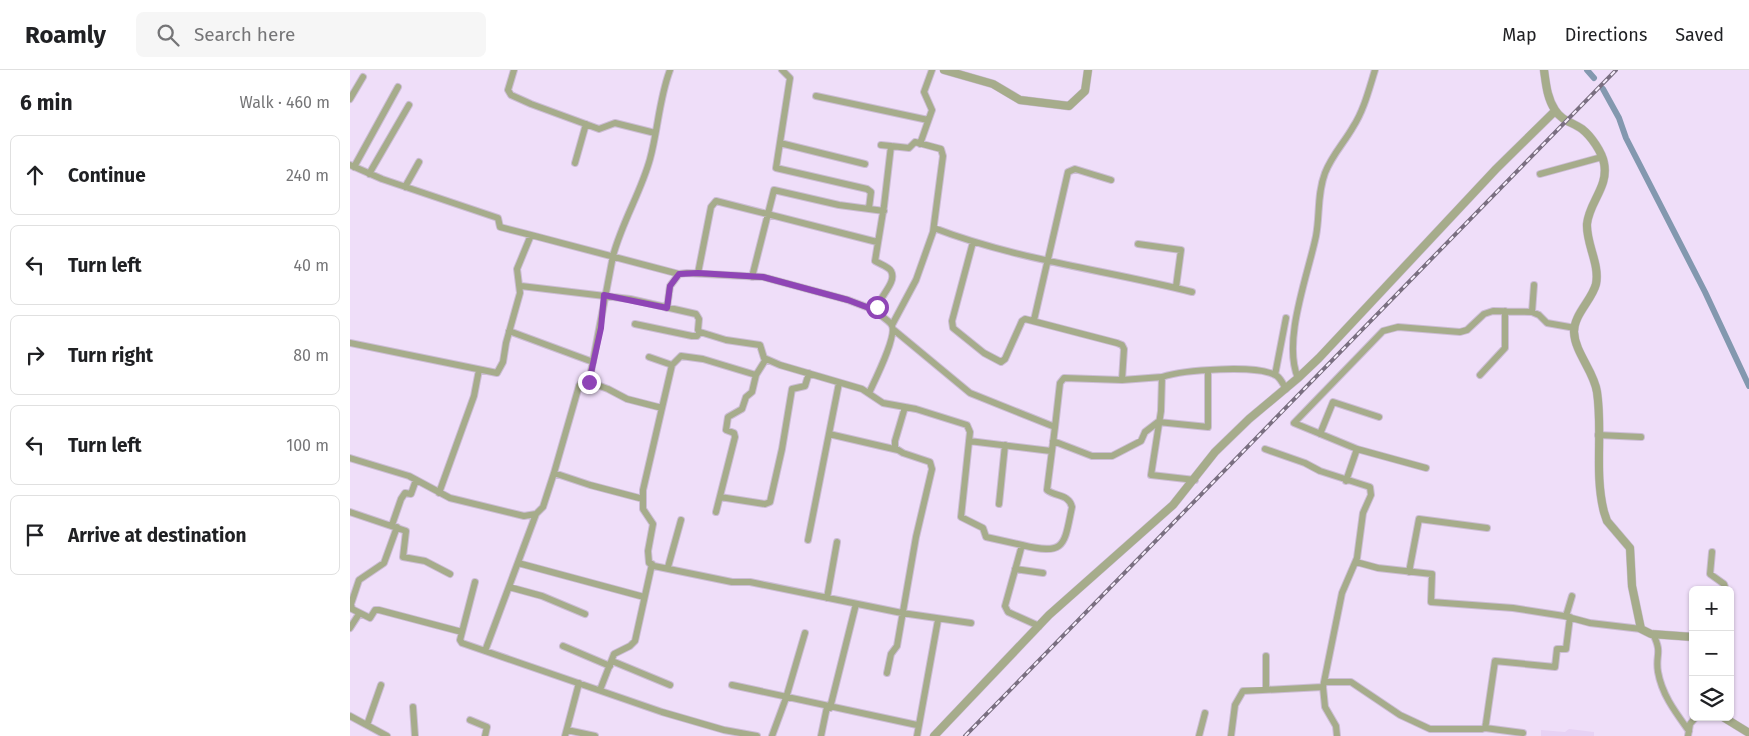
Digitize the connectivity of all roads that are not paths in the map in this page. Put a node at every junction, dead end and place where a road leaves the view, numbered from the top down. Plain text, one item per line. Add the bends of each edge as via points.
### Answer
1 (514, 70) edge
2 (670, 70) edge
3 (782, 70) edge
4 (932, 70) edge
5 (946, 70) edge
6 (1088, 70) edge
7 (1375, 70) edge
8 (1544, 70) edge
9 (363, 77) dead end
10 (398, 87) dead end
11 (816, 96) dead end
12 (350, 99) edge
13 (409, 105) dead end
14 (1555, 110) junction
15 (928, 120) junction
16 (586, 124) junction
17 (655, 133) junction
18 (780, 143) junction
19 (920, 144) junction
20 (881, 145) dead end
21 (891, 146) junction
22 (1602, 157) junction
23 (419, 162) dead end
24 (575, 163) dead end
25 (866, 164) dead end
26 (352, 166) edge
27 (369, 174) junction
28 (1540, 174) dead end
29 (1112, 180) dead end
30 (405, 187) junction
31 (869, 208) junction
32 (884, 211) junction
33 (767, 215) junction
34 (934, 228) junction
35 (531, 235) junction
36 (877, 242) junction
37 (973, 242) junction
38 (1138, 244) dead end
39 (613, 256) junction
40 (1048, 262) junction
41 (698, 273) junction
42 (679, 274) junction
43 (752, 277) junction
44 (1534, 285) dead end
45 (521, 286) junction
46 (1176, 288) junction
47 (1192, 292) dead end
48 (604, 295) junction
49 (667, 308) junction
50 (877, 311) junction
51 (1505, 311) junction
52 (1532, 312) junction
53 (1286, 318) dead end
54 (1034, 320) junction
55 (635, 324) dead end
56 (893, 328) junction
57 (1575, 328) junction
58 (509, 331) junction
59 (700, 332) junction
60 (351, 344) edge
61 (350, 352) edge
62 (649, 357) dead end
63 (766, 360) junction
64 (593, 362) junction
65 (672, 364) junction
66 (479, 370) junction
67 (1208, 371) junction
68 (809, 373) junction
69 (756, 375) junction
70 (1275, 375) junction
71 (1480, 375) dead end
72 (1162, 377) junction
73 (1298, 378) junction
74 (1122, 380) junction
75 (589, 382) junction
76 (839, 382) junction
77 (1286, 389) junction
78 (869, 393) junction
79 (905, 407) junction
80 (662, 408) junction
81 (1379, 418) dead end
82 (1158, 422) junction
83 (1055, 427) junction
84 (829, 434) junction
85 (1320, 434) junction
86 (1598, 435) junction
87 (1641, 437) dead end
88 (969, 441) junction
89 (1053, 441) junction
90 (1005, 445) junction
91 (1266, 449) dead end
92 (1358, 449) junction
93 (899, 451) junction
94 (1052, 451) junction
95 (350, 458) edge
96 (1426, 468) dead end
97 (554, 473) junction
98 (416, 480) junction
99 (1195, 480) junction
100 (1346, 480) junction
101 (439, 493) junction
102 (720, 497) junction
103 (643, 498) junction
104 (999, 504) dead end
105 (350, 512) edge
106 (716, 512) dead end
107 (536, 514) junction
108 (681, 520) dead end
109 (394, 526) junction
110 (1487, 528) dead end
111 (808, 540) dead end
112 (837, 542) dead end
113 (1022, 545) junction
114 (1712, 552) dead end
115 (1356, 562) junction
116 (518, 563) junction
117 (652, 564) junction
118 (668, 567) junction
119 (1015, 569) junction
120 (1409, 572) junction
121 (1043, 573) dead end
122 (450, 574) dead end
123 (476, 582) dead end
124 (509, 586) junction
125 (1725, 586) edge
126 (1572, 596) dead end
127 (644, 597) junction
128 (827, 598) junction
129 (856, 604) junction
130 (902, 613) junction
131 (359, 614) junction
132 (585, 614) dead end
133 (1568, 617) junction
134 (938, 620) junction
135 (971, 623) dead end
136 (1039, 626) junction
137 (350, 628) edge
138 (1641, 630) junction
139 (462, 632) junction
140 (805, 633) dead end
141 (1653, 634) junction
142 (1689, 637) edge
143 (563, 646) dead end
144 (485, 651) junction
145 (1266, 656) dead end
146 (611, 663) junction
147 (887, 673) dead end
148 (579, 683) junction
149 (381, 685) dead end
150 (670, 685) dead end
151 (732, 685) dead end
152 (1323, 685) junction
153 (1266, 689) junction
154 (600, 690) junction
155 (786, 698) junction
156 (829, 707) junction
157 (413, 708) dead end
158 (1205, 713) dead end
159 (350, 716) edge
160 (470, 720) dead end
161 (1691, 721) edge
162 (1730, 721) edge
163 (367, 725) junction
164 (917, 725) junction
165 (1485, 728) junction
166 (566, 733) edge
167 (1448, 733) edge
168 (1523, 733) dead end
169 (1749, 733) edge
170 (1689, 734) edge
171 (387, 736) edge
172 (415, 736) edge
173 (485, 736) edge
174 (595, 736) edge
175 (757, 736) edge
176 (772, 736) edge
177 (821, 736) edge
178 (917, 736) edge
179 (934, 736) edge
180 (1199, 736) edge
181 (1231, 736) edge
182 (1337, 736) edge

1 - 16 street via 508,90 511,95
2 - 17 street via 662,90
3 - 18 street via 790,78
4 - 15 street via 924,92 932,106
5 - 6 street via 993,84 1020,100 1069,106 1084,91
7 - 73 street via 1366,100 1353,127 1334,152 1318,197 1316,234 1296,323 1293,363
8 - 14 street via 1548,97
9 - 12 street
10 - 26 street
11 - 15 street
13 - 27 street
14 - 22 street via 1566,122 1588,135
14 - 73 street
15 - 19 street
16 - 17 street via 603,129 615,123
16 - 24 street
17 - 39 street via 650,159
18 - 25 street
18 - 31 street via 776,168 867,189 871,192
19 - 21 street via 913,143 909,148
19 - 34 street via 943,152
20 - 21 street
21 - 32 street
22 - 28 street
22 - 57 street via 1606,176 1587,223 1596,282
23 - 30 street
26 - 27 street
27 - 30 street
29 - 40 street via 1075,169 1068,172
30 - 35 street via 498,218 500,227 505,230
31 - 32 street
31 - 33 street via 839,205 774,190
32 - 36 street
33 - 36 street
33 - 41 street via 716,201 710,206
33 - 43 street
34 - 37 street
34 - 56 street via 916,280
35 - 39 street
35 - 45 street via 517,269
36 - 50 street via 875,261 893,274
37 - 40 street
37 - 54 street via 952,321 953,328 984,353 1002,362 1022,321
38 - 46 street via 1181,250
39 - 42 street
39 - 48 street
40 - 46 street
40 - 54 street
41 - 42 street
41 - 43 street
42 - 49 street via 670,286
43 - 50 street via 763,277
44 - 52 street
45 - 48 street
45 - 58 street
46 - 47 street
48 - 49 street
48 - 64 street
49 - 59 street via 696,314
50 - 56 street
51 - 52 street
51 - 71 street via 1505,348
51 - 85 street via 1489,312 1460,332 1398,327 1383,332 1294,421
52 - 57 street via 1547,323
53 - 70 street
54 - 74 street via 1122,345
55 - 59 street via 692,336
56 - 78 street via 892,340
56 - 83 street via 970,393
57 - 86 street via 1580,353 1596,389
58 - 64 street
58 - 66 street via 499,371 493,374
59 - 63 street via 760,345
60 - 61 street
60 - 66 street
62 - 65 street
63 - 68 street
63 - 69 street
64 - 75 street
65 - 69 street via 686,356
65 - 80 street
66 - 101 street via 474,396
67 - 70 street via 1248,370
67 - 72 street via 1173,373
67 - 82 street via 1208,427
68 - 76 street
68 - 102 street via 806,386 792,389 770,502
69 - 102 street via 752,392 746,397 742,409 728,417 726,430 734,433 735,437
70 - 77 street
72 - 74 street
72 - 82 street
73 - 77 street
74 - 83 street via 1062,380
75 - 80 street via 628,399
75 - 97 street via 582,382 579,386
76 - 78 street
76 - 84 street
77 - 99 street via 1215,452
78 - 79 street via 883,403
79 - 88 street via 967,425
79 - 93 street via 894,445
80 - 103 street
81 - 85 street via 1333,402
82 - 89 street via 1145,432 1141,441 1112,456 1092,456
82 - 99 street via 1151,475
83 - 89 street
84 - 93 street
84 - 111 street
85 - 92 street
86 - 87 street
86 - 138 street via 1602,504 1608,521 1630,548 1632,586
88 - 90 street
88 - 113 street via 961,517 983,528 986,537
89 - 94 street
90 - 94 street
90 - 104 street
91 - 100 street
92 - 96 street
92 - 100 street
93 - 130 street via 930,462 932,469
94 - 113 street via 1048,490 1067,497 1072,506 1065,540 1053,549
95 - 98 street
97 - 103 street
97 - 107 street via 543,507
98 - 101 street
98 - 109 street via 411,494 405,494 401,499
99 - 136 street via 1173,505
100 - 115 street via 1370,487
101 - 107 street via 524,516
102 - 106 street
103 - 117 street via 645,514 654,524 647,558
105 - 109 street
107 - 116 street
108 - 118 street
109 - 122 street via 407,532 403,557 426,561
109 - 131 street via 384,564 358,581 351,604
110 - 120 street via 1419,519
112 - 128 street
113 - 119 street
114 - 125 street via 1710,574
115 - 120 street
115 - 152 street via 1342,593
116 - 124 street
116 - 127 street
117 - 118 street
117 - 127 street
118 - 128 street
119 - 121 street
119 - 136 street via 1006,609
120 - 133 street via 1432,574 1431,602 1513,608
123 - 139 street
124 - 132 street
124 - 144 street
126 - 133 street
127 - 146 street via 635,641 616,652
128 - 129 street
129 - 130 street
129 - 156 street
130 - 134 street
130 - 147 street via 897,646 891,654
131 - 137 street
131 - 139 street via 368,618 378,610
133 - 138 street
133 - 165 street via 1566,650 1557,649 1555,667 1495,661
134 - 135 street
134 - 164 street
136 - 179 street
138 - 141 street
139 - 144 street via 460,642
140 - 155 street
141 - 142 street
141 - 170 street via 1660,648 1658,670 1666,696
143 - 146 street
144 - 148 street
145 - 153 street
146 - 150 street
146 - 154 street
148 - 154 street
148 - 166 street
149 - 163 street
151 - 155 street
152 - 153 street
152 - 167 street via 1351,682 1407,719
152 - 182 street via 1325,707 1336,726
153 - 181 street via 1247,690 1240,694 1235,705
154 - 175 street via 662,712
155 - 156 street
155 - 176 street
156 - 164 street
156 - 177 street
157 - 172 street
158 - 180 street
159 - 163 street
160 - 173 street via 487,727
161 - 170 street
162 - 169 street
163 - 171 street
164 - 178 street
165 - 167 street
165 - 168 street
166 - 174 street

